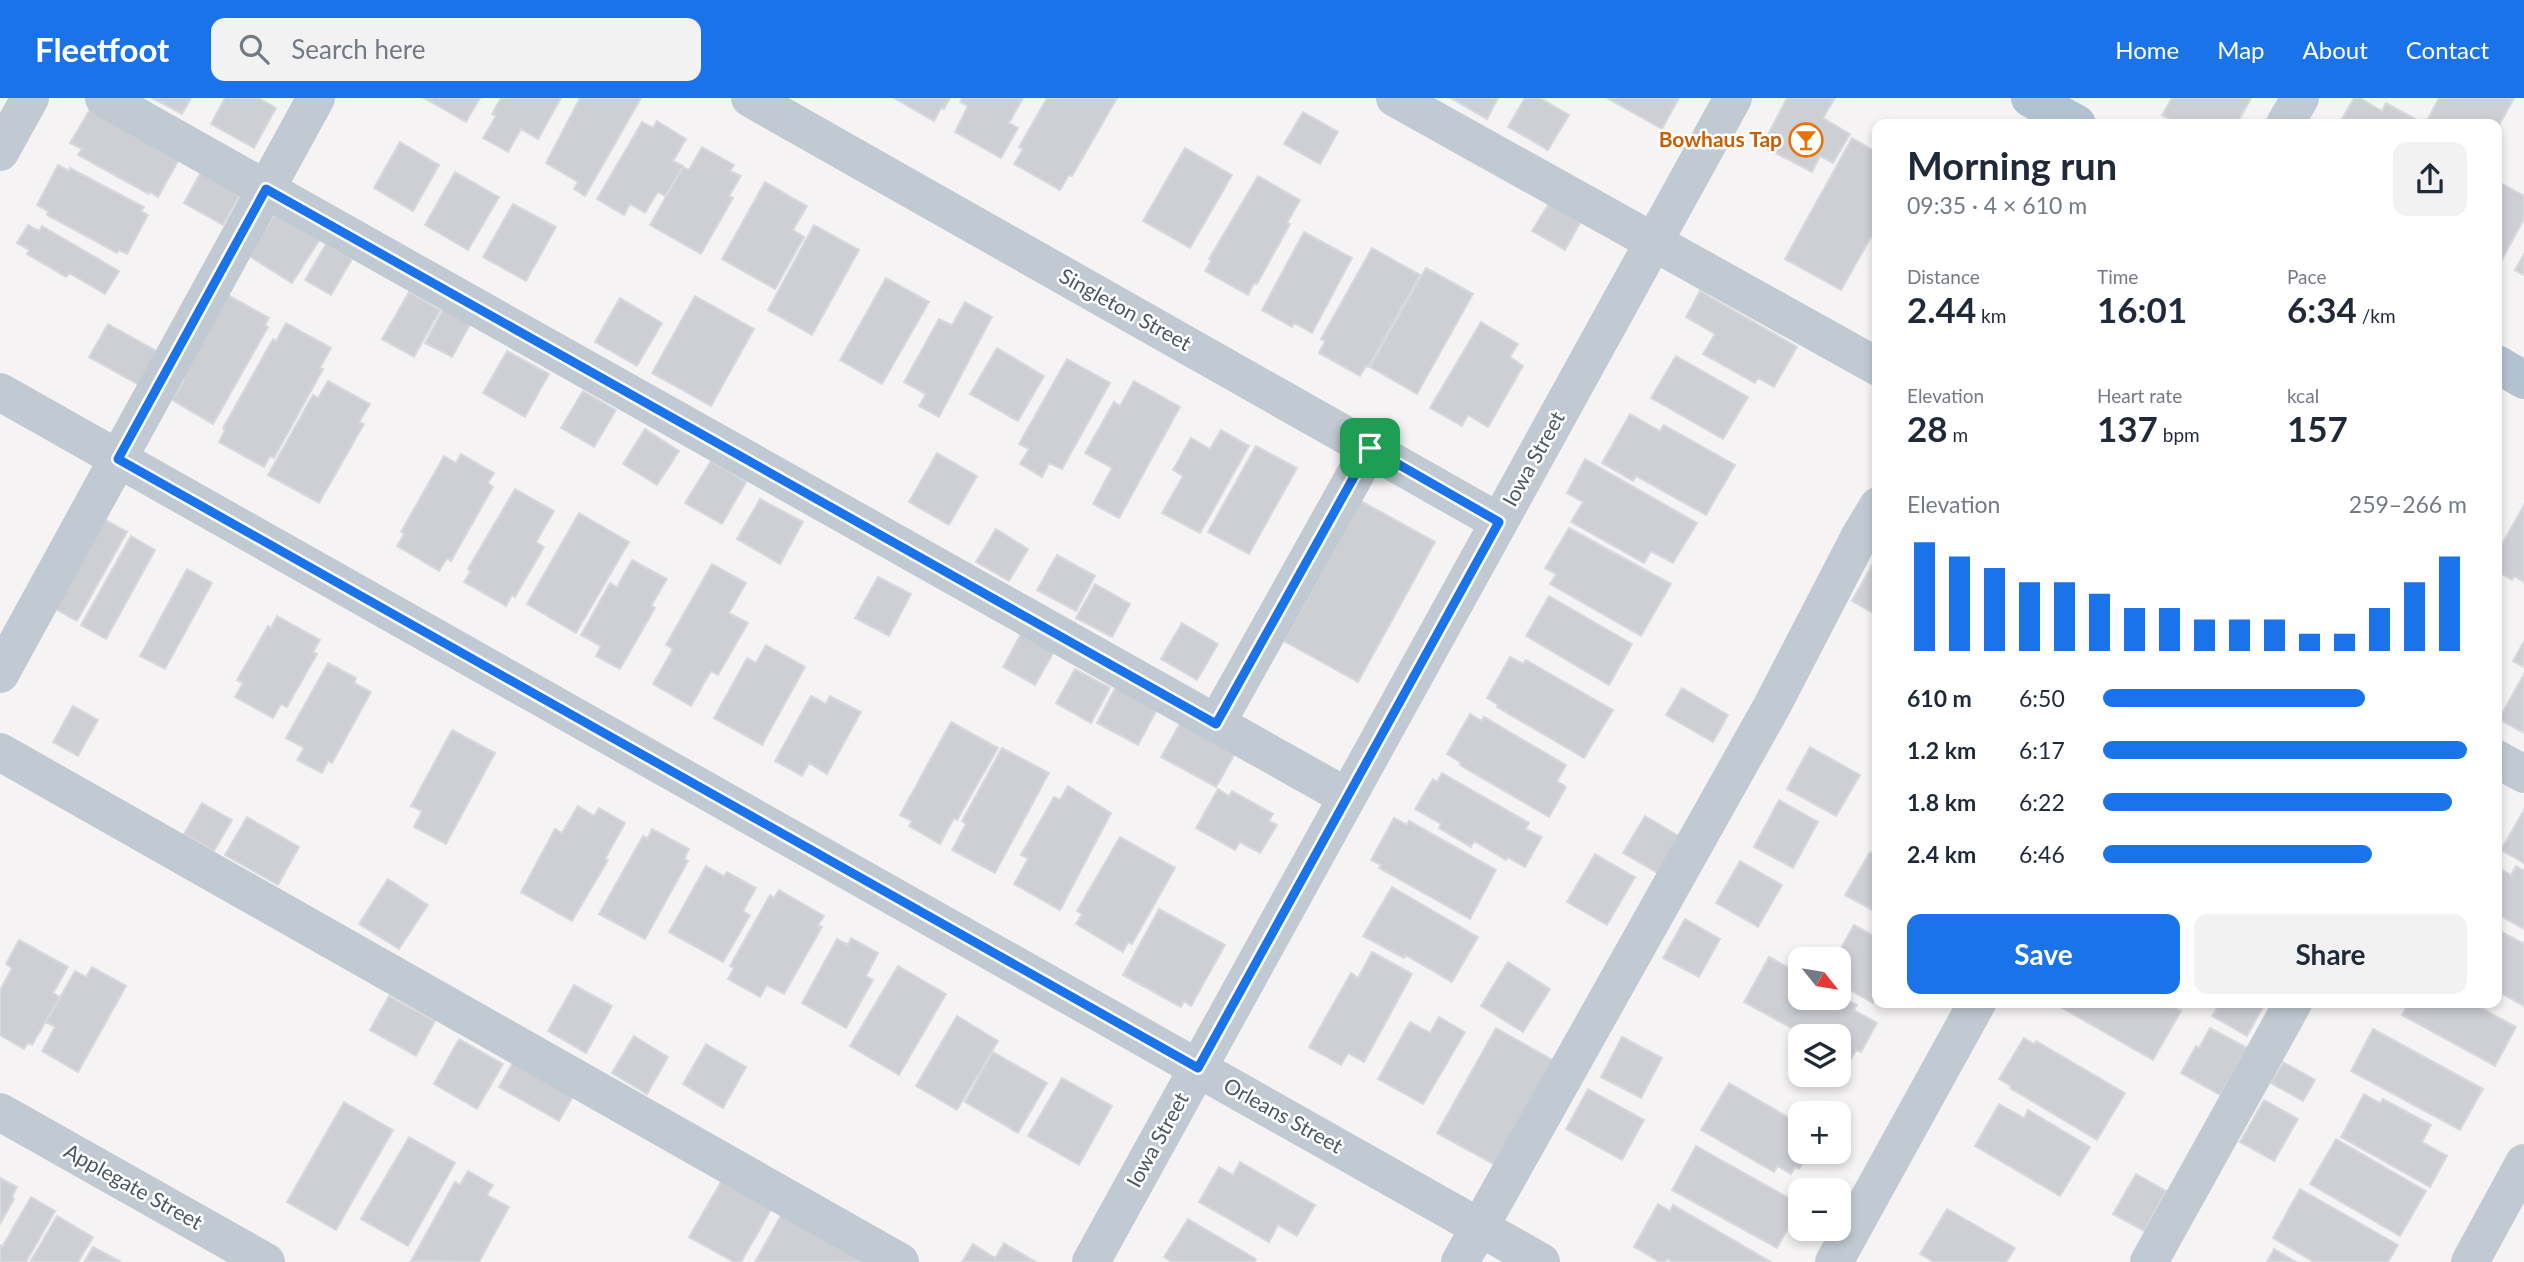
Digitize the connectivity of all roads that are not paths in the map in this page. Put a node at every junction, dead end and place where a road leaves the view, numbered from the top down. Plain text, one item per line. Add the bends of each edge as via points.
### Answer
1 (30, 98) edge
2 (104, 98) edge
3 (316, 98) edge
4 (750, 98) edge
5 (1395, 98) edge
6 (1733, 98) edge
7 (2030, 98) edge
8 (2300, 98) edge
9 (2068, 119) edge
10 (2288, 119) edge
11 (0, 152) edge
12 (266, 189) junction
13 (1654, 242) junction
14 (1872, 364) edge
15 (2502, 367) edge
16 (2524, 380) edge
17 (0, 392) edge
18 (1370, 448) junction
19 (118, 459) junction
20 (1872, 516) edge
21 (1499, 522) junction
22 (0, 674) edge
23 (1216, 724) junction
24 (0, 752) edge
25 (2502, 762) edge
26 (2524, 774) edge
27 (1347, 797) junction
28 (1974, 1008) edge
29 (2289, 1008) edge
30 (1198, 1068) junction
31 (0, 1112) edge
32 (2524, 1163) edge
33 (1479, 1227) junction
34 (266, 1262) edge
35 (900, 1262) edge
36 (1091, 1262) edge
37 (1460, 1262) edge
38 (1541, 1262) edge
39 (1834, 1262) edge
40 (2149, 1262) edge
41 (2470, 1262) edge

1 - 11 street
2 - 12 street
3 - 12 street
4 - 18 street, Singleton Street
5 - 13 street
6 - 13 street, Iowa Street
7 - 9 main road
8 - 10 street
12 - 19 street
12 - 23 street
13 - 14 street
13 - 21 street, Iowa Street
15 - 16 main road
17 - 19 street, Orleans Street
18 - 21 street, Singleton Street
18 - 23 street
19 - 22 street
19 - 30 street, Orleans Street
20 - 33 street via 1772,706
21 - 27 street, Iowa Street
23 - 27 street
24 - 35 street
25 - 26 street
27 - 30 street, Iowa Street
28 - 39 street
29 - 40 street
30 - 33 street, Orleans Street
30 - 36 street, Iowa Street
31 - 34 street, Applegate Street
32 - 41 street
33 - 37 street
33 - 38 street, Orleans Street

